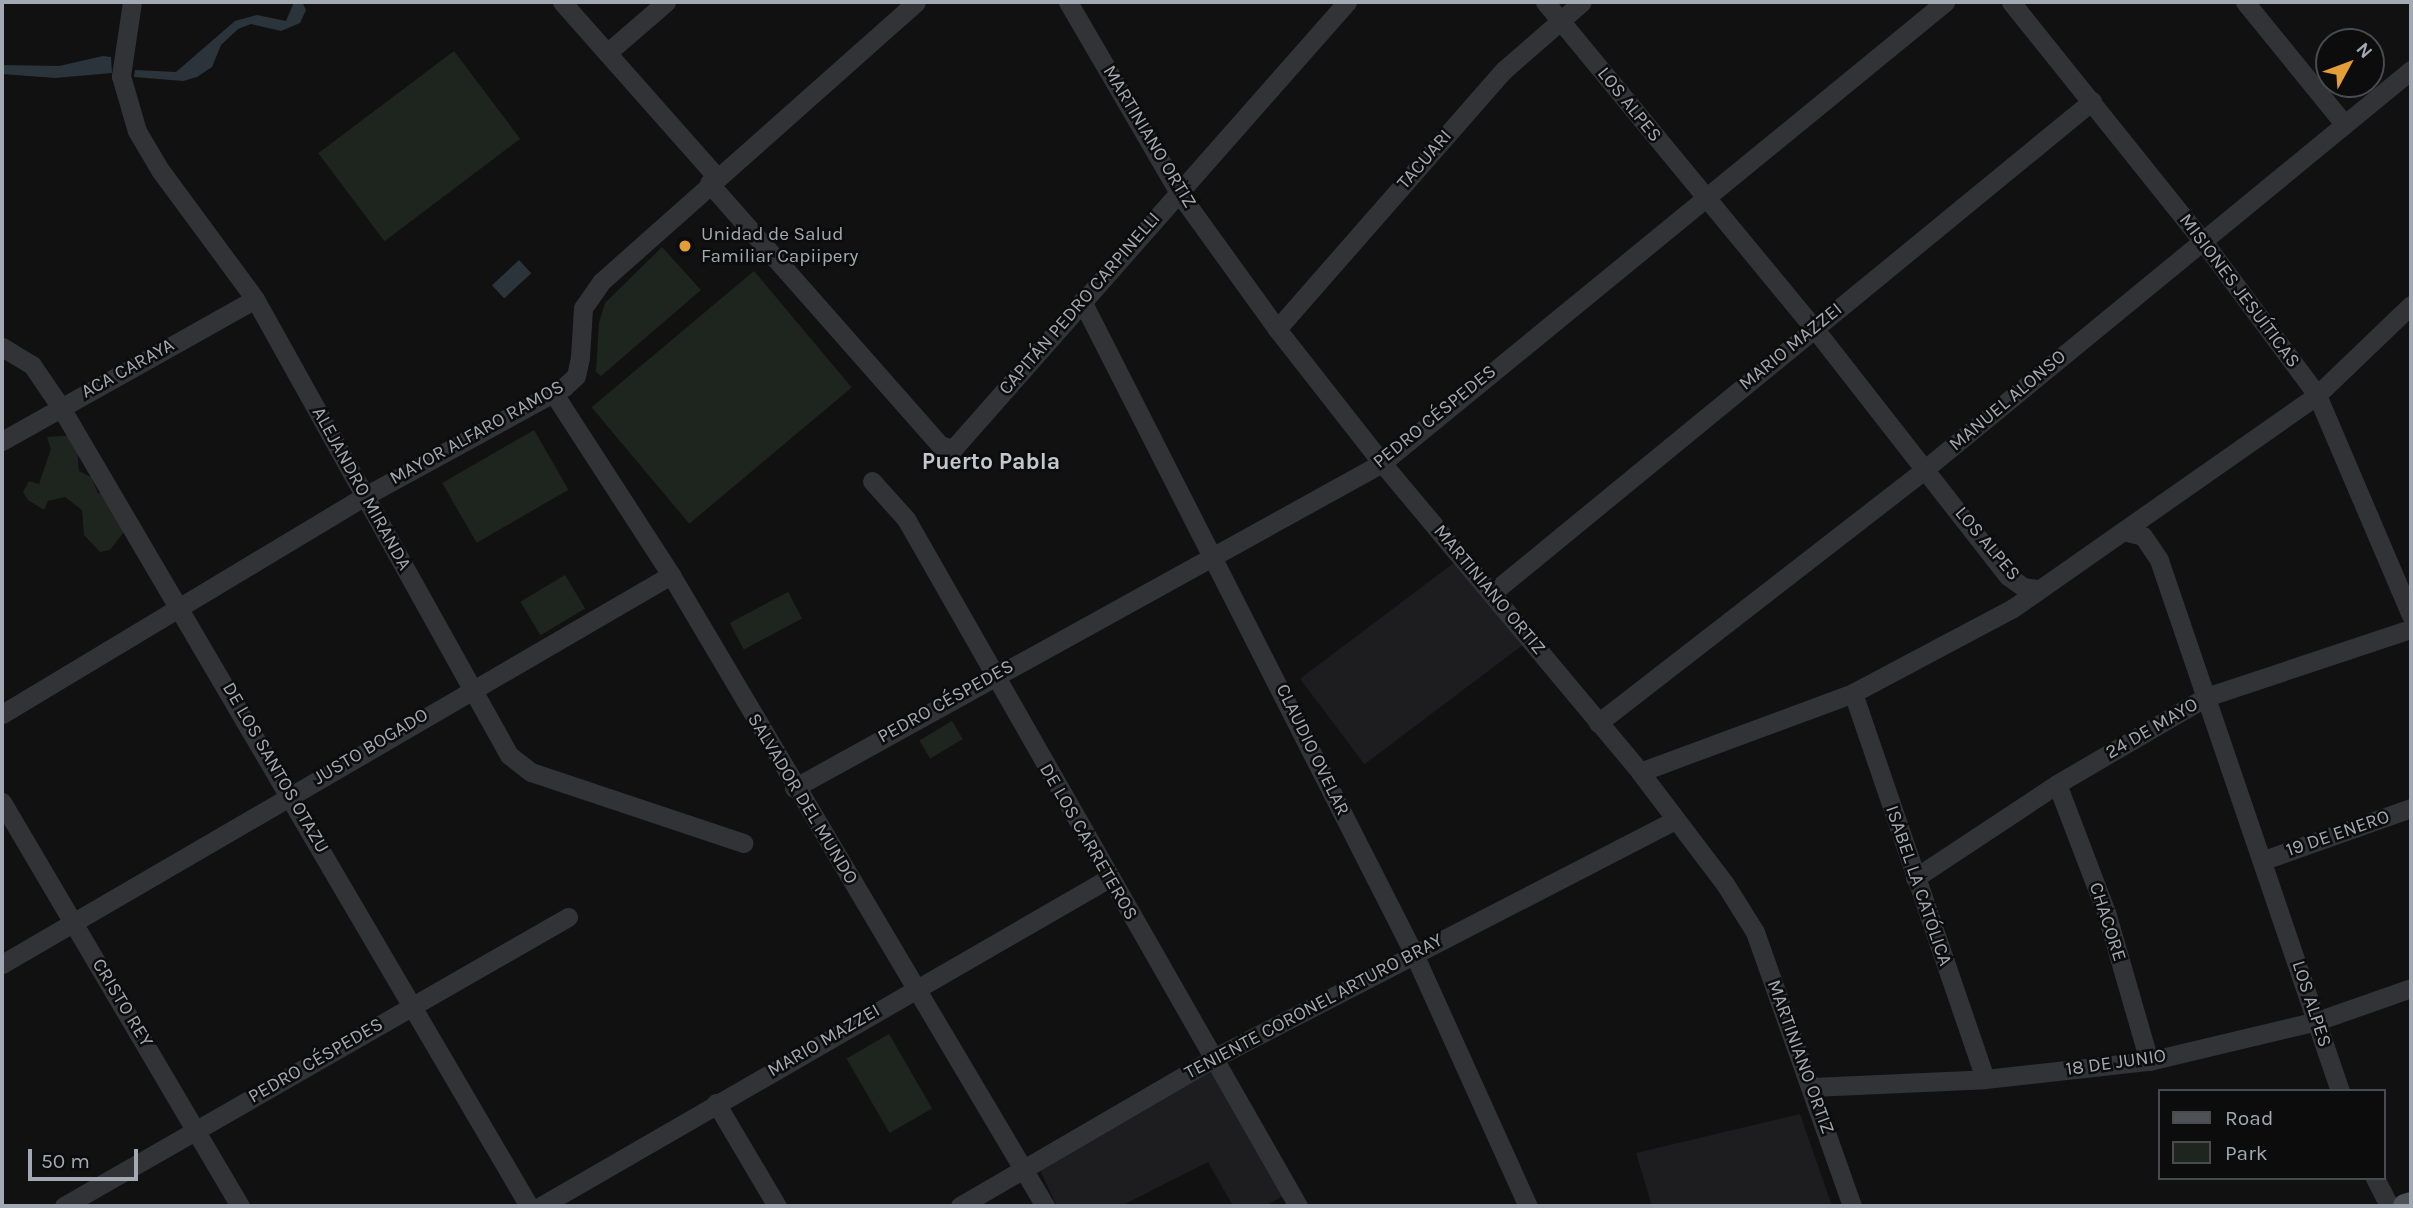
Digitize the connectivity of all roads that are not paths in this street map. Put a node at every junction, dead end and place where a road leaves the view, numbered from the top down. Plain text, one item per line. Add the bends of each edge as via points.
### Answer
1 (132, 2) edge
2 (562, 2) edge
3 (666, 2) edge
4 (916, 2) edge
5 (1068, 2) edge
6 (1347, 2) edge
7 (1545, 2) edge
8 (1582, 2) edge
9 (1945, 2) edge
10 (2011, 2) edge
11 (2245, 2) edge
12 (1559, 20) junction
13 (607, 53) junction
14 (2411, 70) edge
15 (2092, 102) junction
16 (2344, 124) junction
17 (712, 180) junction
18 (1179, 193) junction
19 (1704, 196) junction
20 (2202, 240) junction
21 (255, 299) junction
22 (1082, 301) junction
23 (2411, 304) edge
24 (1814, 328) junction
25 (1278, 329) junction
26 (2, 347) edge
27 (554, 394) junction
28 (2317, 395) junction
29 (60, 406) junction
30 (2, 441) edge
31 (1382, 463) junction
32 (1925, 469) junction
33 (872, 481) dead end
34 (365, 496) junction
35 (2127, 532) junction
36 (1215, 555) junction
37 (671, 575) junction
38 (2038, 589) junction
39 (1492, 593) junction
40 (181, 609) junction
41 (2411, 615) edge
42 (2411, 629) edge
43 (992, 676) junction
44 (474, 687) junction
45 (1853, 693) junction
46 (2206, 697) junction
47 (2, 714) edge
48 (1598, 723) junction
49 (1640, 772) junction
50 (2057, 784) junction
51 (794, 788) junction
52 (291, 794) junction
53 (2, 802) edge
54 (2411, 808) edge
55 (1675, 820) junction
56 (743, 843) dead end
57 (2264, 860) junction
58 (1109, 878) junction
59 (1915, 878) junction
60 (568, 917) dead end
61 (73, 921) junction
62 (1414, 954) junction
63 (2, 964) edge
64 (917, 988) junction
65 (2411, 988) edge
66 (412, 1004) junction
67 (2317, 1021) junction
68 (1214, 1058) junction
69 (2149, 1061) junction
70 (1984, 1079) junction
71 (1812, 1087) junction
72 (2339, 1089) edge
73 (716, 1103) junction
74 (197, 1130) junction
75 (1025, 1169) junction
76 (2376, 1180) edge
77 (2411, 1204) edge
78 (1294, 1205) edge
79 (64, 1206) edge
80 (240, 1206) edge
81 (529, 1206) edge
82 (541, 1206) edge
83 (777, 1206) edge
84 (960, 1206) edge
85 (1045, 1206) edge
86 (1528, 1206) edge
87 (1852, 1206) edge
88 (2389, 1206) edge
89 (2405, 1206) edge

1 - 21 street, ALEJANDRO MIRANDA via 121,76 137,131 160,170
2 - 13 street
3 - 13 street
4 - 17 street, MAYOR ALFARO RAMOS
5 - 18 street, MARTINIANO ORTIZ
6 - 18 street, CAPITÁN PEDRO CARPINELLI
7 - 12 street, LOS ALPES
8 - 12 street, TACUARI
9 - 19 street, PEDRO CÉSPEDES
10 - 15 street, MISIONES JESUÍTICAS
11 - 16 street
12 - 19 street, LOS ALPES
12 - 25 street, TACUARI via 1504,70
13 - 17 street
14 - 16 street, MANUEL ALONSO
15 - 20 street, MISIONES JESUÍTICAS
15 - 24 street, MARIO MAZZEI
16 - 20 street, MANUEL ALONSO
17 - 22 street, CAPITÁN PEDRO CARPINELLI via 940,445 953,449
17 - 27 street, MAYOR ALFARO RAMOS via 601,282 583,307 576,376
18 - 22 street, CAPITÁN PEDRO CARPINELLI
18 - 25 street, MARTINIANO ORTIZ
19 - 24 street, LOS ALPES
19 - 31 street, PEDRO CÉSPEDES
20 - 28 street, MISIONES JESUÍTICAS
20 - 32 street, MANUEL ALONSO
21 - 29 street, ACA CARAYA
21 - 34 street, ALEJANDRO MIRANDA
22 - 36 street, CLAUDIO OVELAR
23 - 28 street
24 - 32 street, LOS ALPES
24 - 39 street, MARIO MAZZEI
25 - 31 street, MARTINIANO ORTIZ
26 - 29 street, DE LOS SANTOS OTAZU via 32,365
27 - 34 street, MAYOR ALFARO RAMOS
27 - 37 street, SALVADOR DEL MUNDO
28 - 35 street
28 - 41 street, MISIONES JESUÍTICAS
29 - 30 street, ACA CARAYA
29 - 40 street, DE LOS SANTOS OTAZU
31 - 36 street, PEDRO CÉSPEDES
31 - 39 street, MARTINIANO ORTIZ
32 - 38 street, LOS ALPES via 2008,576 2023,587
32 - 48 street, MANUEL ALONSO
33 - 43 street, DE LOS CARRETEROS via 906,519
34 - 40 street, MAYOR ALFARO RAMOS
34 - 44 street, ALEJANDRO MIRANDA
35 - 38 street, LOS ALPES
35 - 46 street, LOS ALPES via 2143,536 2153,546
36 - 43 street, PEDRO CÉSPEDES
36 - 62 street, CLAUDIO OVELAR
37 - 44 street, JUSTO BOGADO
37 - 51 street, SALVADOR DEL MUNDO
38 - 45 street via 2013,608
39 - 48 street, MARTINIANO ORTIZ
40 - 47 street, MAYOR ALFARO RAMOS
40 - 52 street, DE LOS SANTOS OTAZU
42 - 46 street, 24 DE MAYO
43 - 51 street, PEDRO CÉSPEDES
43 - 58 street, DE LOS CARRETEROS
44 - 52 street, JUSTO BOGADO
44 - 56 street, ALEJANDRO MIRANDA via 516,763
45 - 49 street
45 - 59 street, ISABEL LA CATÓLICA
46 - 50 street, 24 DE MAYO
46 - 57 street, LOS ALPES
48 - 49 street, MARTINIANO ORTIZ
49 - 55 street, MARTINIANO ORTIZ
50 - 59 street, 24 DE MAYO
50 - 69 street, CHACORE via 2106,912
51 - 64 street, SALVADOR DEL MUNDO
52 - 61 street, JUSTO BOGADO
52 - 66 street, DE LOS SANTOS OTAZU
53 - 61 street, CRISTO REY
54 - 57 street, 19 DE ENERO
55 - 62 street, TENIENTE CORONEL ARTURO BRAY
55 - 71 street, MARTINIANO ORTIZ via 1755,932
57 - 67 street, LOS ALPES
58 - 64 street, MARIO MAZZEI
58 - 68 street, DE LOS CARRETEROS
59 - 70 street, ISABEL LA CATÓLICA
60 - 66 street, PEDRO CÉSPEDES
61 - 63 street, JUSTO BOGADO
61 - 74 street, CRISTO REY
62 - 68 street, TENIENTE CORONEL ARTURO BRAY
62 - 86 street, CLAUDIO OVELAR
64 - 73 street, MARIO MAZZEI
64 - 75 street, SALVADOR DEL MUNDO
65 - 67 street, 18 DE JUNIO
66 - 74 street, PEDRO CÉSPEDES
66 - 81 street, DE LOS SANTOS OTAZU
67 - 69 street, 18 DE JUNIO
67 - 72 street, LOS ALPES
68 - 75 street, TENIENTE CORONEL ARTURO BRAY
68 - 78 street, DE LOS CARRETEROS
69 - 70 street, 18 DE JUNIO
70 - 71 street, 18 DE JUNIO
71 - 87 street, MARTINIANO ORTIZ
73 - 82 street, MARIO MAZZEI
73 - 83 street
74 - 79 street, PEDRO CÉSPEDES
74 - 80 street, CRISTO REY
75 - 84 street, TENIENTE CORONEL ARTURO BRAY
75 - 85 street, SALVADOR DEL MUNDO
76 - 88 street
77 - 89 main road

